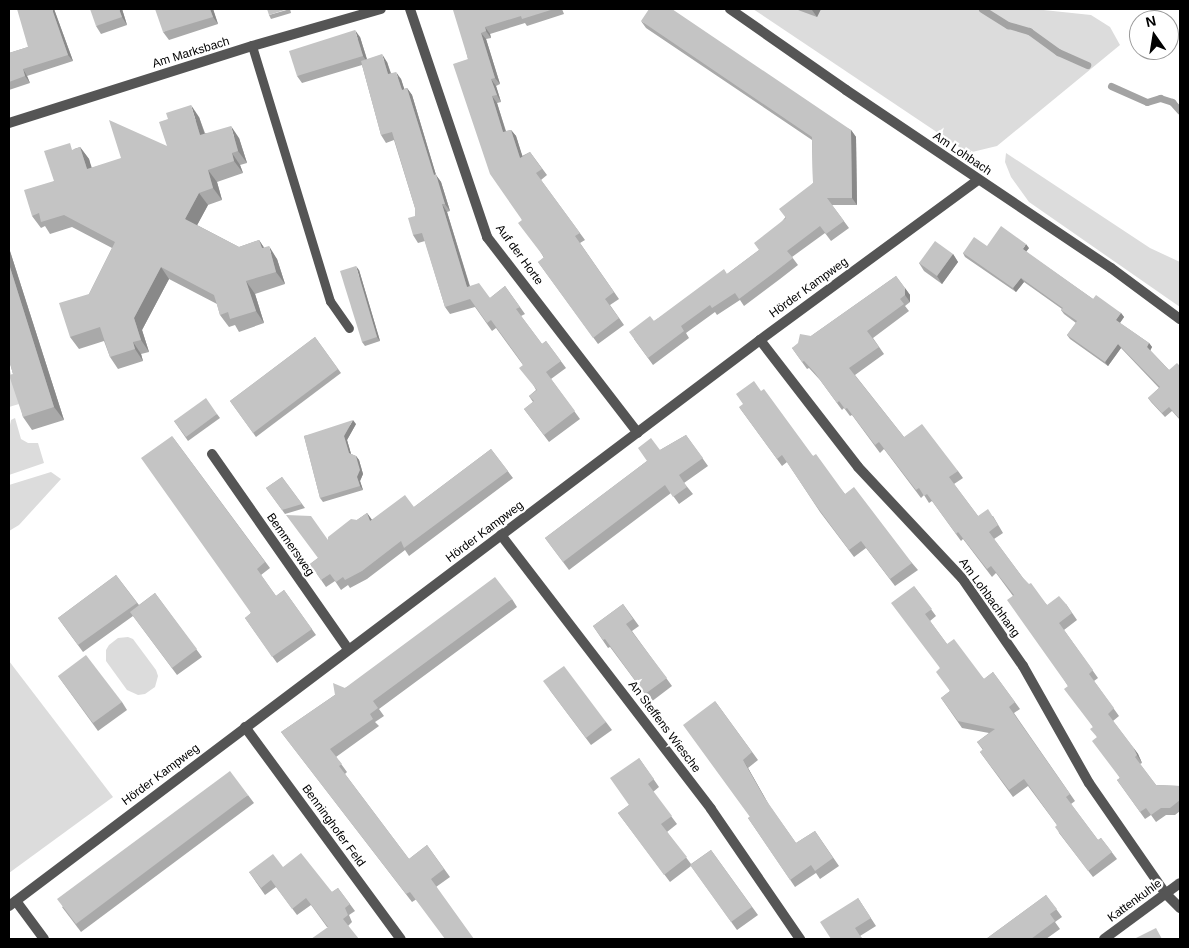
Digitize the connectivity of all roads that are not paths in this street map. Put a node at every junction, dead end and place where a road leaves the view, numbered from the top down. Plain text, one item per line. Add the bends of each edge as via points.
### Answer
1 (381, 9) edge
2 (410, 9) edge
3 (730, 9) edge
4 (252, 46) junction
5 (9, 123) edge
6 (978, 180) junction
7 (1180, 319) edge
8 (349, 328) dead end
9 (760, 340) junction
10 (638, 433) junction
11 (212, 454) dead end
12 (501, 535) junction
13 (348, 650) junction
14 (245, 727) junction
15 (1180, 883) edge
16 (1166, 894) junction
17 (12, 903) edge
18 (1180, 908) edge
19 (44, 939) edge
20 (401, 939) edge
21 (800, 939) edge
22 (1104, 939) edge

1 - 4 street, Am Marksbach
2 - 10 street, Auf der Horte via 488,238
3 - 6 street, Am Lohbach
4 - 5 street, Am Marksbach
4 - 8 lane via 330,301
6 - 7 street, Am Lohbach via 1111,268
6 - 9 street, Hörder Kampweg
9 - 10 street, Hörder Kampweg
9 - 16 street, Am Lohbachhang via 858,467 962,578 1023,666 1088,783
10 - 12 street, Hörder Kampweg
11 - 13 street, Bemmersweg
12 - 13 street, Hörder Kampweg
12 - 21 street, An Steffens Wiesche via 710,809
13 - 14 street, Hörder Kampweg
14 - 17 street, Hörder Kampweg
14 - 20 street, Benninghofer Feld
15 - 16 street, Kattenkuhle
16 - 18 street, Am Lohbachhang
16 - 22 street, Kattenkuhle
17 - 19 street

